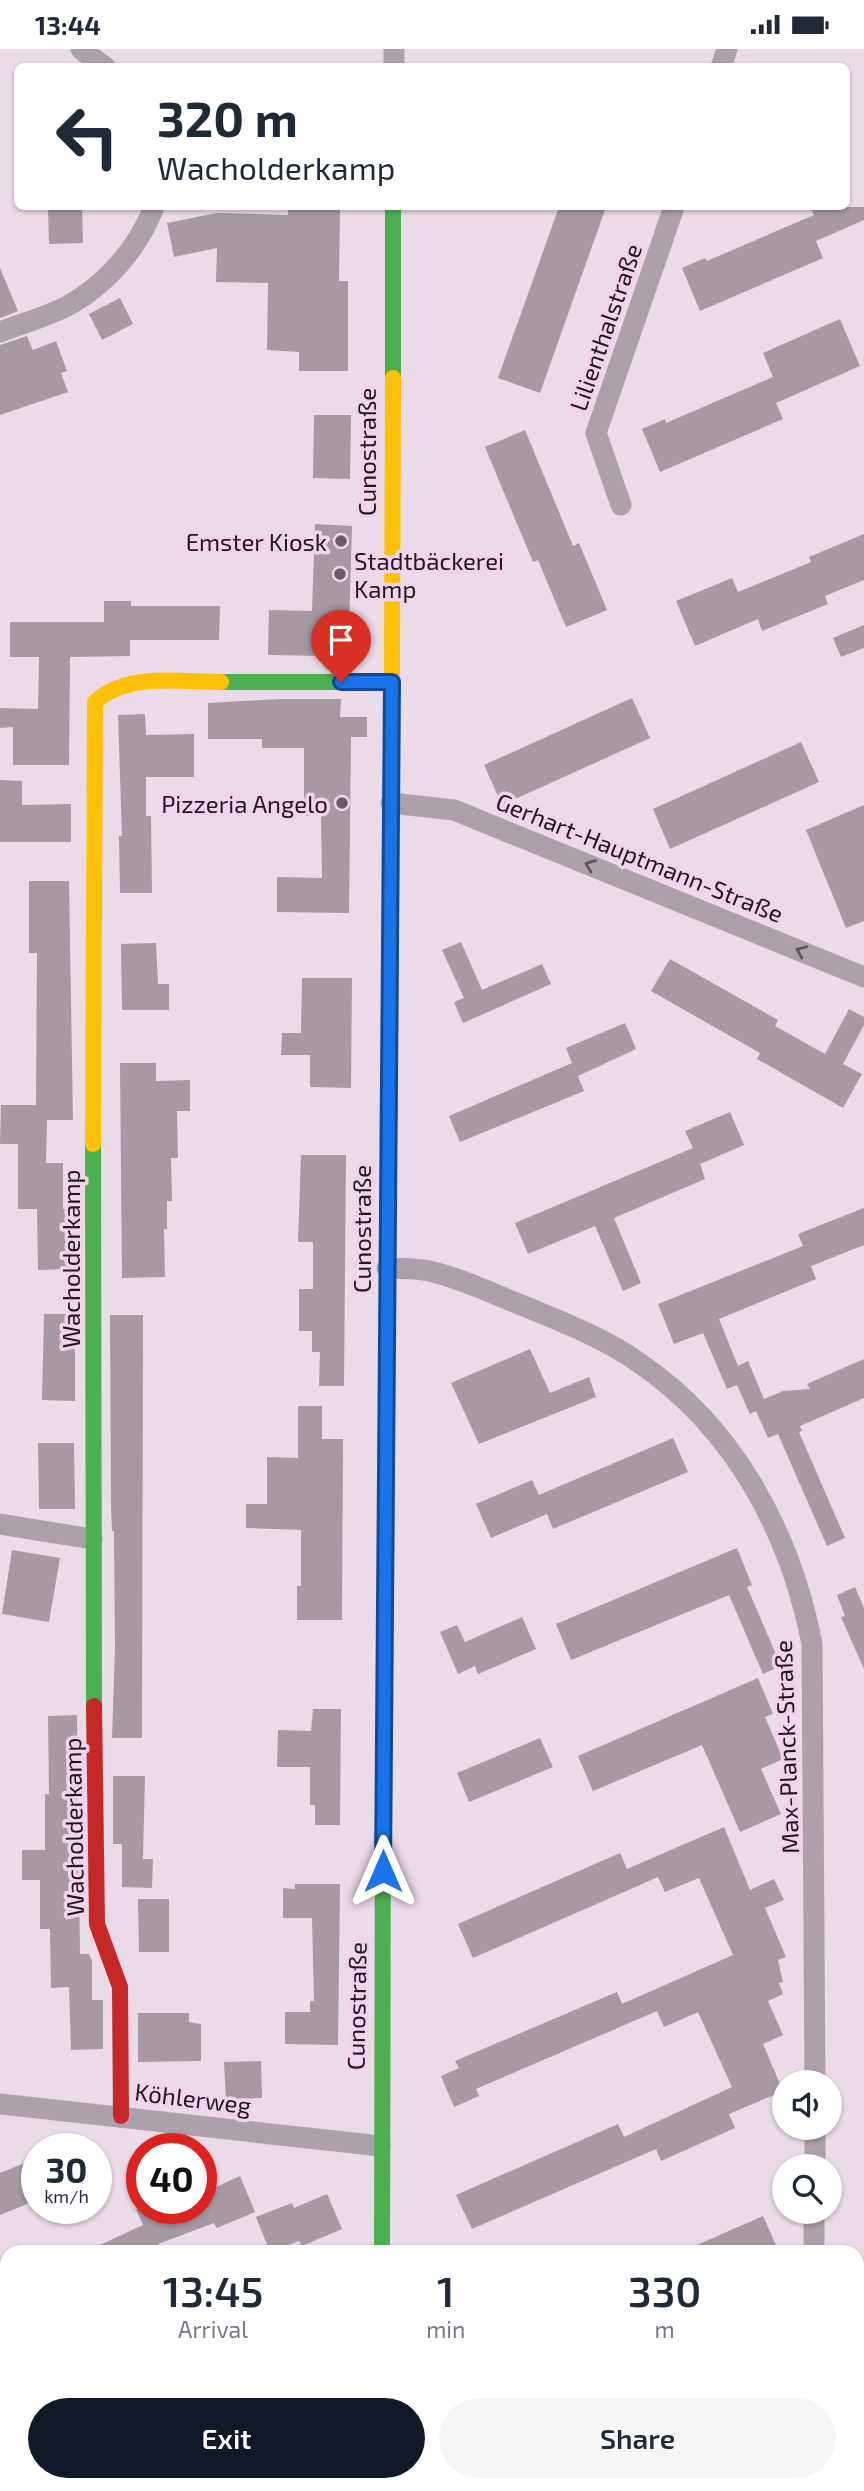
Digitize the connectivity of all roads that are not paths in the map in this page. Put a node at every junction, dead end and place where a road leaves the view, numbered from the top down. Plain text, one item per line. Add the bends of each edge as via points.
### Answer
1 (81, 49) edge
2 (100, 63) edge
3 (153, 210) edge
4 (393, 210) edge
5 (673, 210) edge
6 (0, 332) edge
7 (621, 505) dead end
8 (392, 682) junction
9 (391, 803) junction
10 (864, 977) edge
11 (387, 1268) junction
12 (0, 1524) edge
13 (92, 1539) junction
14 (815, 2070) edge
15 (0, 2104) edge
16 (121, 2116) junction
17 (380, 2146) junction
18 (814, 2224) edge
19 (382, 2245) edge
20 (814, 2245) edge

1 - 2 street
3 - 6 street via 124,260 100,282 71,305
4 - 8 street, Cunostraße
5 - 7 street, Lilienthalstraße via 596,433
8 - 9 street, Cunostraße
8 - 13 street, Wacholderkamp via 137,682 109,689 95,702
10 -> 9 street, Gerhart-Hauptmann-Straße via 454,810
9 - 11 street, Cunostraße
11 - 14 street, Max-Planck-Straße via 428,1270 481,1289 548,1316 639,1362 720,1437 773,1521 798,1587 812,1644
11 - 17 street, Cunostraße
12 - 13 street
13 - 16 street, Wacholderkamp via 97,1924 120,1987
15 - 16 street, Köhlerweg
16 - 17 street, Köhlerweg
17 - 19 street, Cunostraße
18 - 20 street

